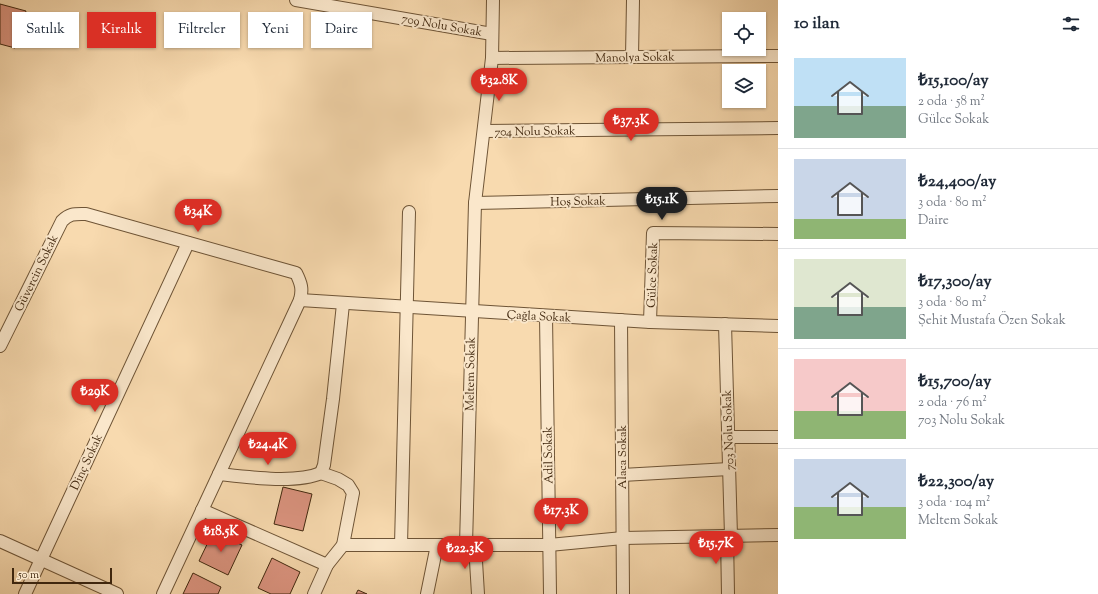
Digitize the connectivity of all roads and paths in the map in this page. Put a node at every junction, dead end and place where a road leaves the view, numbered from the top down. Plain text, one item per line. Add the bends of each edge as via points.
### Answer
1 (296, 0) edge
2 (492, 0) edge
3 (633, 0) edge
4 (492, 34) junction
5 (778, 56) edge
6 (632, 57) junction
7 (492, 58) junction
8 (778, 128) edge
9 (484, 131) junction
10 (778, 196) edge
11 (475, 203) junction
12 (409, 212) dead end
13 (778, 234) edge
14 (188, 243) junction
15 (300, 300) junction
16 (343, 304) junction
17 (407, 307) junction
18 (472, 311) junction
19 (546, 316) junction
20 (621, 320) junction
21 (650, 322) junction
22 (725, 324) junction
23 (778, 326) edge
24 (0, 346) edge
25 (728, 437) junction
26 (778, 437) edge
27 (729, 469) junction
28 (321, 473) junction
29 (219, 474) junction
30 (622, 475) junction
31 (202, 510) junction
32 (778, 535) edge
33 (729, 536) junction
34 (622, 538) junction
35 (0, 541) edge
36 (343, 545) junction
37 (401, 545) junction
38 (437, 545) junction
39 (471, 545) junction
40 (549, 545) junction
41 (41, 560) junction
42 (327, 565) junction
43 (25, 594) edge
44 (117, 594) edge
45 (163, 594) edge
46 (314, 594) edge
47 (426, 594) edge
48 (478, 594) edge
49 (550, 594) edge
50 (623, 594) edge
51 (728, 594) edge

1 - 4 street, 709 Nolu Sokak
2 - 4 street, Meltem Sokak
3 - 6 street
4 - 7 street, Meltem Sokak
5 - 6 street, Manolya Sokak
6 - 7 street, Manolya Sokak
7 - 9 street, Meltem Sokak
8 - 9 street, 704 Nolu Sokak
9 - 11 street, Meltem Sokak
10 - 11 street, Hoş Sokak
11 - 18 street, Meltem Sokak
12 - 17 street
13 - 21 street, Gülce Sokak via 653,233
14 - 15 street via 296,273 303,292
14 - 24 street, Güvercin Sokak via 86,214 68,216 62,221
14 - 41 street, Dinç Sokak
15 - 16 street, Çağla Sokak
15 - 29 street
16 - 17 street, Çağla Sokak
16 - 28 street via 333,399
17 - 18 street, Çağla Sokak
17 - 37 street
18 - 19 street, Çağla Sokak
18 - 39 street, Meltem Sokak
19 - 20 street, Çağla Sokak
19 - 40 street, Adil Sokak
20 - 21 street, Çağla Sokak
20 - 30 street, Alaca Sokak
21 - 22 street, Çağla Sokak
22 - 23 street, Çağla Sokak
22 - 25 street, 703 Nolu Sokak
25 - 26 street
25 - 27 street, 703 Nolu Sokak
27 - 30 street
27 - 33 street, 703 Nolu Sokak
28 - 29 street via 288,479
28 - 36 street via 348,485 352,493
29 - 31 street
30 - 34 street, Alaca Sokak
31 - 42 street
31 - 45 street
32 - 33 street
33 - 34 street
33 - 51 street, 703 Nolu Sokak
34 - 40 street
34 - 50 street, Alaca Sokak
35 - 41 street
36 - 37 street
36 - 42 street
37 - 38 street
38 - 39 street
38 - 47 street
39 - 40 street
39 - 48 street, Meltem Sokak
40 - 49 street, Adil Sokak
41 - 43 street, Dinç Sokak
41 - 44 street
42 - 46 street

